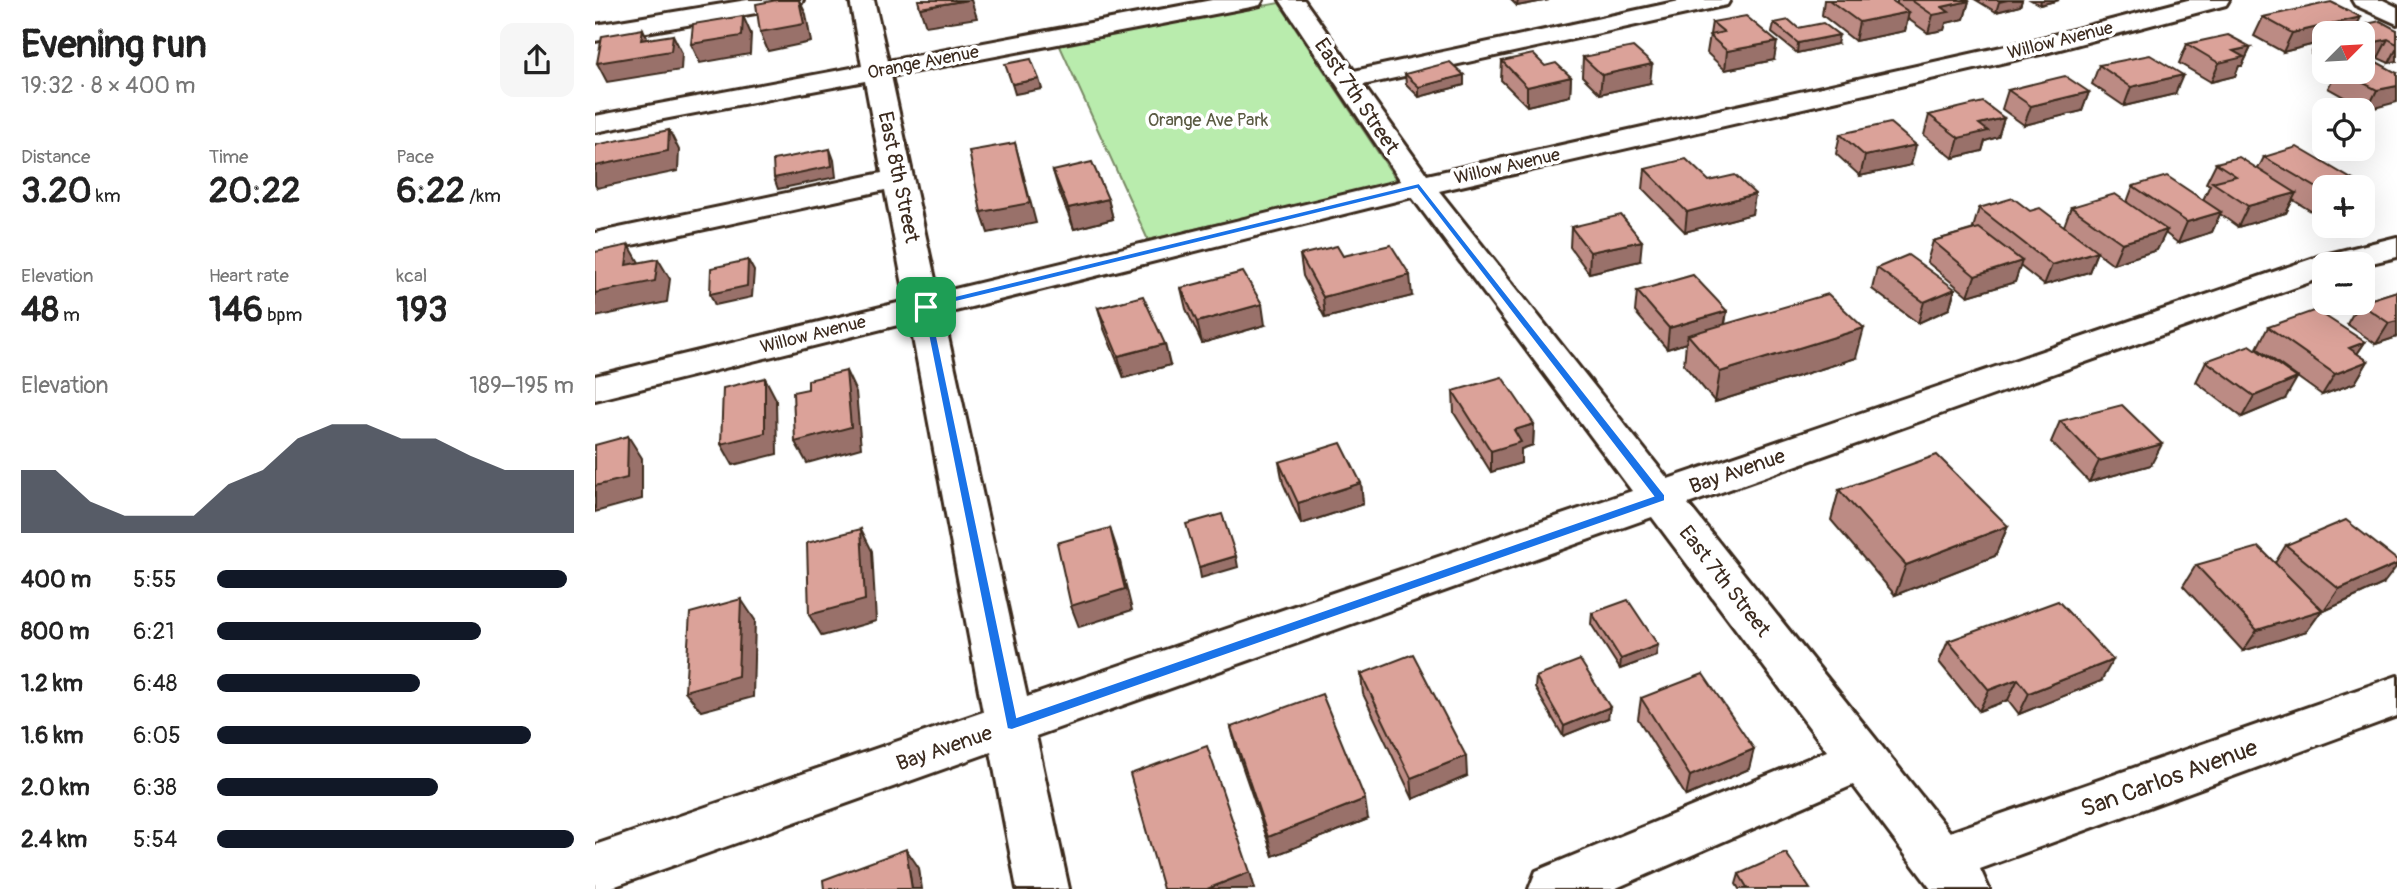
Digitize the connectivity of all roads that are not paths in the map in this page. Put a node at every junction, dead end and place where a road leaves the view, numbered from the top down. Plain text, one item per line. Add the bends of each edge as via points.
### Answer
1 (791, 0) edge
2 (862, 0) edge
3 (1251, 0) edge
4 (1292, 0) edge
5 (1718, 0) edge
6 (2217, 0) edge
7 (2364, 0) edge
8 (2397, 17) edge
9 (595, 33) edge
10 (877, 71) junction
11 (1347, 80) junction
12 (595, 124) edge
13 (899, 178) junction
14 (1419, 186) junction
15 (595, 243) edge
16 (2397, 247) edge
17 (2375, 253) edge
18 (2312, 270) edge
19 (926, 307) junction
20 (595, 388) edge
21 (1660, 498) junction
22 (2397, 696) edge
23 (1012, 724) junction
24 (1861, 759) junction
25 (595, 869) edge
26 (1951, 874) edge
27 (1043, 889) edge
28 (1555, 889) edge

1 - 9 street
2 - 10 street, East 8th Street
3 - 10 street, Orange Avenue
4 - 11 street, East 7th Street
5 - 11 street
6 - 14 street, Willow Avenue via 2031,48
7 - 8 street
10 - 12 street, Orange Avenue
10 - 13 street, East 8th Street
11 - 14 street, East 7th Street
13 - 15 street
13 - 19 street, East 8th Street
14 - 19 street, Willow Avenue
14 - 21 street, East 7th Street
16 - 17 street, Bay Avenue
18 - 21 street, Bay Avenue
19 - 20 street, Willow Avenue
19 - 23 street, East 8th Street
21 - 23 street, Bay Avenue
21 - 24 street, East 7th Street
22 - 26 street, San Carlos Avenue
23 - 25 street, Bay Avenue
23 - 27 street, East 8th Street
24 - 26 street, East 7th Street
24 - 28 street

